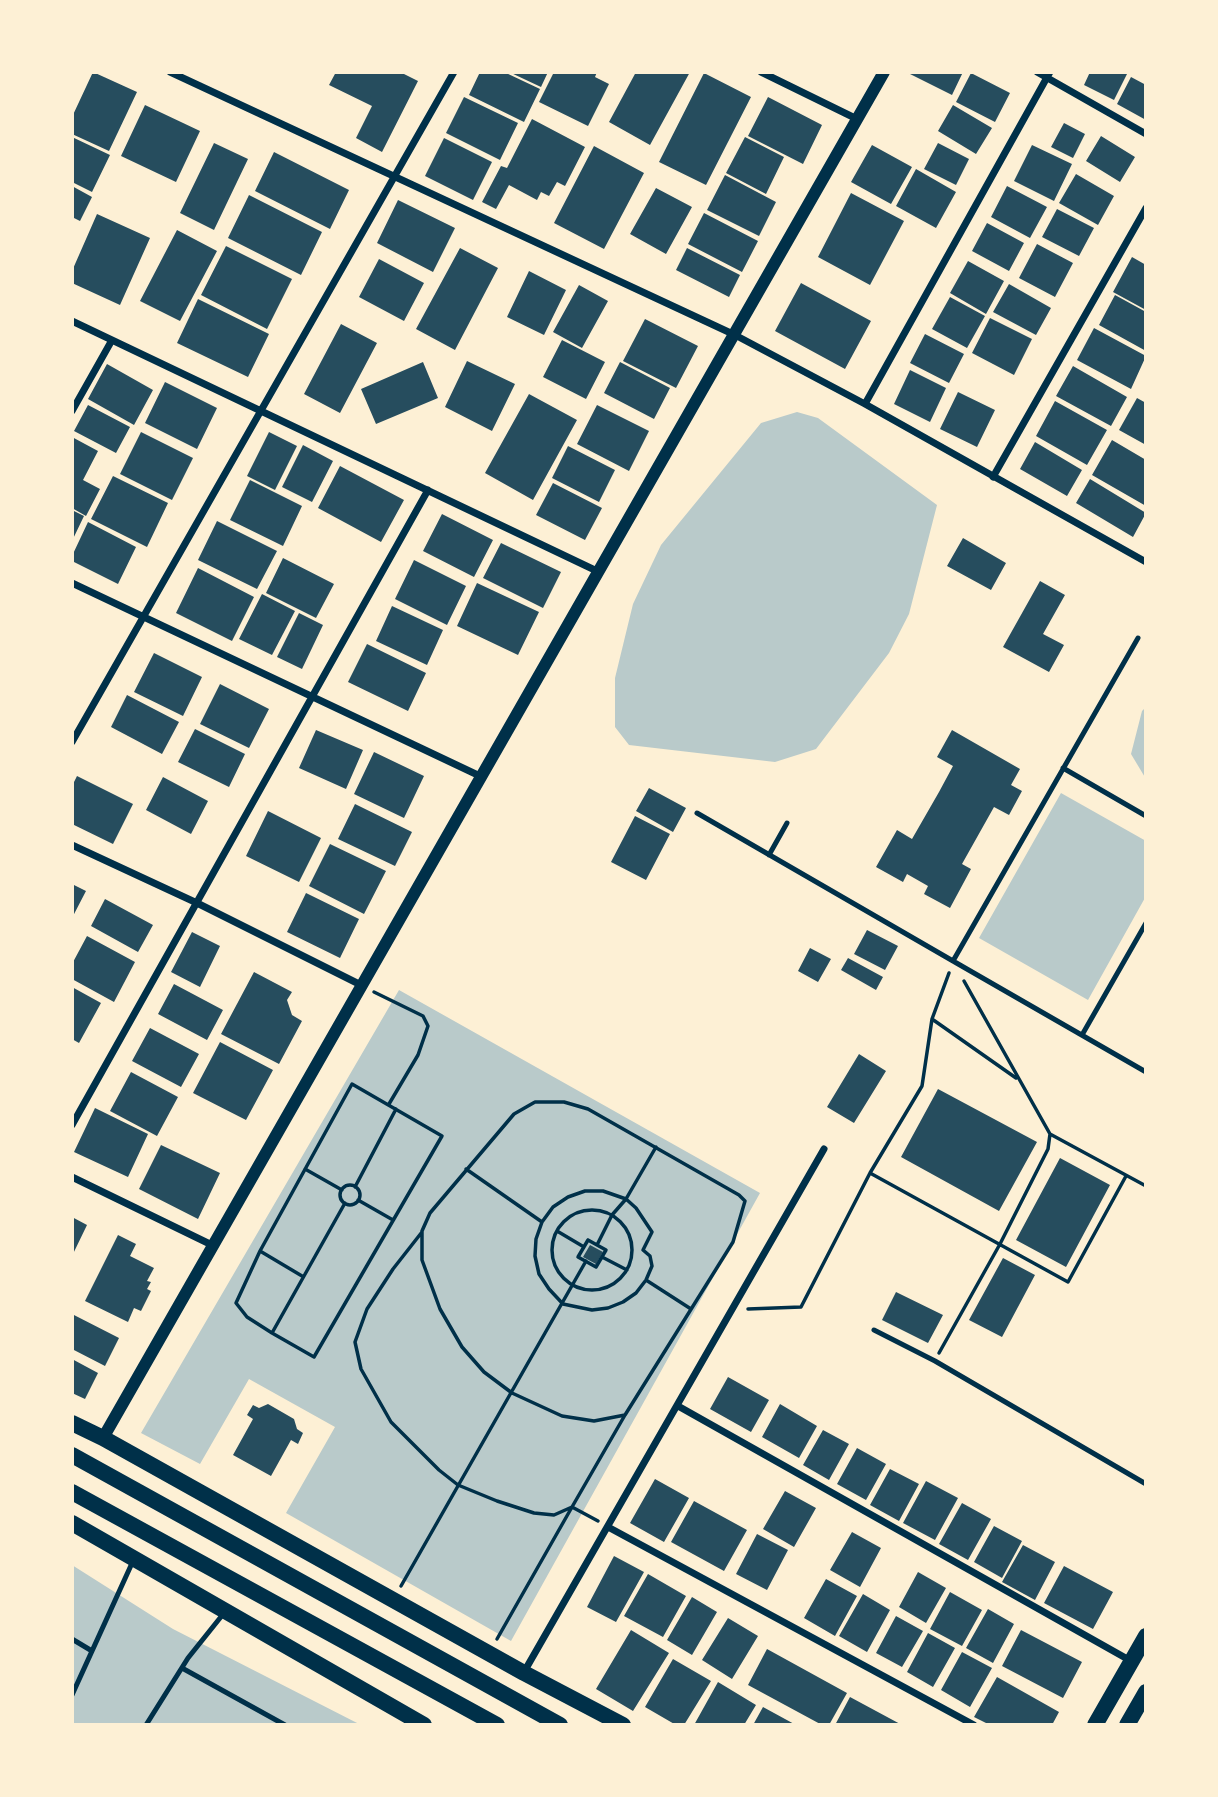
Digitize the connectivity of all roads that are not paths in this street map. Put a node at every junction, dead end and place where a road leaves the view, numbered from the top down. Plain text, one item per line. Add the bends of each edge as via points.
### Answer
1 (170, 72) edge
2 (454, 72) edge
3 (761, 72) edge
4 (884, 72) edge
5 (1037, 72) edge
6 (1048, 74) edge
7 (857, 119) junction
8 (1146, 134) edge
9 (394, 177) junction
10 (1146, 208) edge
11 (72, 321) edge
12 (735, 335) junction
13 (112, 340) junction
14 (865, 404) junction
15 (261, 410) junction
16 (72, 411) edge
17 (993, 477) junction
18 (428, 490) junction
19 (1146, 562) edge
20 (599, 572) junction
21 (72, 583) edge
22 (143, 617) junction
23 (1138, 638) dead end
24 (312, 697) junction
25 (72, 742) edge
26 (1063, 768) junction
27 (482, 778) junction
28 (697, 813) dead end
29 (1146, 816) edge
30 (787, 823) dead end
31 (72, 845) edge
32 (769, 855) junction
33 (197, 903) junction
34 (1146, 923) edge
35 (953, 961) junction
36 (363, 986) junction
37 (1082, 1035) junction
38 (1146, 1072) edge
39 (72, 1125) edge
40 (824, 1149) dead end
41 (72, 1177) edge
42 (214, 1246) junction
43 (874, 1329) dead end
44 (678, 1406) junction
45 (72, 1423) edge
46 (103, 1438) junction
47 (72, 1455) edge
48 (1146, 1484) edge
49 (72, 1492) edge
50 (72, 1523) edge
51 (608, 1527) junction
52 (134, 1559) junction
53 (225, 1612) junction
54 (1146, 1636) edge
55 (72, 1639) edge
56 (92, 1651) junction
57 (1132, 1662) junction
58 (183, 1668) junction
59 (524, 1673) junction
60 (1146, 1692) edge
61 (72, 1695) edge
62 (146, 1725) edge
63 (285, 1725) edge
64 (424, 1725) edge
65 (497, 1725) edge
66 (560, 1725) edge
67 (623, 1725) edge
68 (974, 1725) edge
69 (1096, 1725) edge
70 (1127, 1725) edge

1 - 9 street
2 - 9 street
3 - 7 street
4 - 7 street
5 - 6 street
6 - 8 street
6 - 14 street
7 - 12 street
9 - 12 street
9 - 15 street
10 - 17 street
11 - 13 street
12 - 14 street
12 - 20 street
13 - 15 street
13 - 16 street
14 - 17 street
15 - 18 street
15 - 22 street
17 - 19 street
18 - 20 street
18 - 24 street
20 - 27 street
21 - 22 street
22 - 24 street
22 - 25 street
23 - 26 lane
24 - 27 street
24 - 33 street
26 - 29 lane
26 - 35 lane
27 - 36 street
28 - 32 lane
30 - 32 lane
31 - 33 street
32 - 35 lane
33 - 36 street
33 - 39 street
34 - 37 lane
35 - 37 lane
36 - 42 street
37 - 38 lane
40 - 44 street
41 - 42 street
42 - 46 street
43 - 48 lane
44 - 51 street
44 - 57 street
45 - 46 highway
46 - 59 highway
47 - 66 highway
49 - 65 highway
50 - 52 highway
51 - 59 street
51 - 68 street
52 - 53 highway
52 - 56 lane
53 - 58 lane
53 - 64 highway
54 - 57 highway
55 - 56 lane
56 - 61 lane
57 - 69 highway
58 - 62 lane
58 - 63 lane
59 - 67 highway
60 - 70 highway

